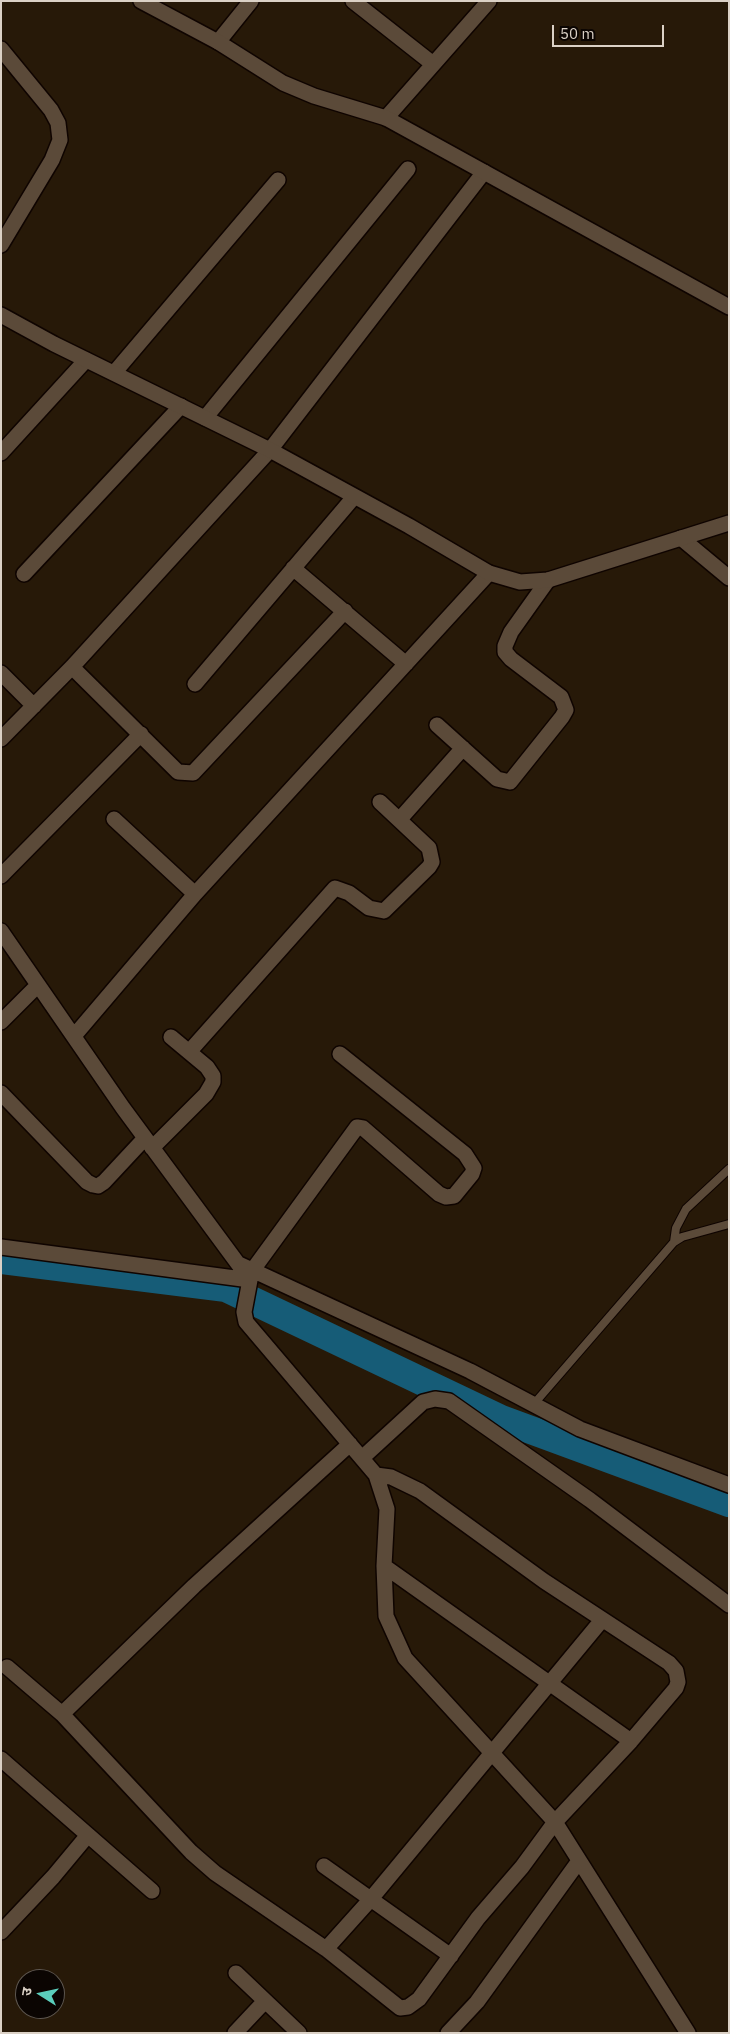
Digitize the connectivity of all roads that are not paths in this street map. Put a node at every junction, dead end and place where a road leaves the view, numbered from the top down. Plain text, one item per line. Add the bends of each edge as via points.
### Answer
1 (140, 1) edge
2 (251, 1) edge
3 (353, 1) edge
4 (481, 4) edge
5 (218, 42) junction
6 (1, 49) edge
7 (433, 64) junction
8 (386, 118) junction
9 (408, 169) dead end
10 (484, 172) junction
11 (278, 180) dead end
12 (1, 245) edge
13 (729, 307) edge
14 (1, 315) edge
15 (86, 360) junction
16 (114, 373) junction
17 (181, 406) junction
18 (205, 418) junction
19 (270, 450) junction
20 (1, 453) edge
21 (354, 497) junction
22 (729, 523) edge
23 (681, 538) junction
24 (293, 568) junction
25 (24, 574) dead end
26 (489, 574) junction
27 (729, 578) edge
28 (548, 580) junction
29 (345, 611) junction
30 (406, 664) junction
31 (72, 667) junction
32 (1, 672) edge
33 (195, 684) dead end
34 (34, 706) junction
35 (437, 725) dead end
36 (142, 734) junction
37 (1, 738) edge
38 (463, 748) junction
39 (380, 802) dead end
40 (114, 819) dead end
41 (400, 819) junction
42 (1, 876) edge
43 (195, 894) junction
44 (1, 931) edge
45 (38, 985) junction
46 (1, 1022) edge
47 (74, 1036) junction
48 (171, 1037) dead end
49 (189, 1052) junction
50 (340, 1054) dead end
51 (1, 1093) edge
52 (149, 1143) junction
53 (729, 1169) edge
54 (729, 1224) edge
55 (674, 1242) junction
56 (1, 1247) edge
57 (251, 1280) junction
58 (533, 1405) junction
59 (350, 1444) junction
60 (362, 1458) junction
61 (376, 1475) junction
62 (729, 1485) edge
63 (384, 1566) junction
64 (729, 1605) edge
65 (602, 1620) junction
66 (7, 1667) dead end
67 (550, 1683) junction
68 (62, 1714) junction
69 (631, 1741) junction
70 (492, 1752) junction
71 (1, 1759) edge
72 (555, 1822) junction
73 (88, 1835) junction
74 (580, 1861) junction
75 (324, 1866) dead end
76 (152, 1891) dead end
77 (370, 1900) junction
78 (1, 1932) edge
79 (326, 1949) junction
80 (451, 1956) junction
81 (236, 1973) dead end
82 (265, 2001) junction
83 (235, 2033) edge
84 (299, 2033) edge
85 (448, 2033) edge
86 (688, 2033) edge

1 - 5 street
2 - 5 street
3 - 7 street
4 - 7 street
5 - 8 street via 283,83
6 - 12 street via 50,110 58,123 60,140 52,160
7 - 8 street
8 - 10 street
9 - 18 street
10 - 13 street
10 - 19 street
11 - 16 street
14 - 15 street
15 - 16 street
15 - 20 street
16 - 17 street
17 - 18 street
17 - 25 street
18 - 19 street
19 - 21 street
19 - 31 street
21 - 24 street
21 - 26 street
22 - 23 street
23 - 27 street
23 - 28 street
24 - 29 street
24 - 33 street
26 - 28 street via 520,582
26 - 30 street
28 - 38 street via 511,632 505,646 511,658 562,697 566,710 510,782 497,779
29 - 30 street
29 - 36 street via 193,773 178,772
30 - 43 street
31 - 34 street
31 - 36 street
32 - 34 street
34 - 37 street
35 - 38 street
36 - 42 street
38 - 41 street
39 - 41 street
40 - 43 street
41 - 49 street via 429,848 432,862 429,867 384,911 369,908 349,893 335,888
43 - 47 street
44 - 45 street
45 - 46 street
45 - 47 street
47 - 52 street
48 - 49 street
49 - 52 street via 207,1067 213,1082 206,1094
50 - 57 street via 465,1154 474,1168 472,1174 454,1196 446,1197 357,1127
51 - 52 street via 93,1185 104,1182
52 - 57 street
53 - 55 lane via 686,1209 676,1228
54 - 55 lane
55 - 58 lane
56 - 57 street
57 - 58 street via 470,1372
57 - 59 street via 245,1304 246,1322
58 - 62 street via 610,1441
59 - 60 street
59 - 68 street via 194,1586
60 - 61 street
60 - 64 street via 423,1402 435,1398 449,1401 590,1500
61 - 63 street via 387,1509
61 - 65 street via 391,1477 420,1491
63 - 67 street
63 - 70 street via 386,1616 405,1658
65 - 67 street
65 - 69 street via 669,1663 676,1671 676,1688
66 - 68 street
67 - 69 street
67 - 70 street
68 - 79 street via 191,1852
69 - 72 street
70 - 72 street
70 - 77 street
71 - 73 street
72 - 74 street
72 - 80 street
73 - 76 street
73 - 78 street
74 - 85 street via 477,2002
74 - 86 street
75 - 77 street
77 - 79 street
77 - 80 street
79 - 80 street via 400,2008 408,2007 419,1999
81 - 82 street
82 - 83 street
82 - 84 street

